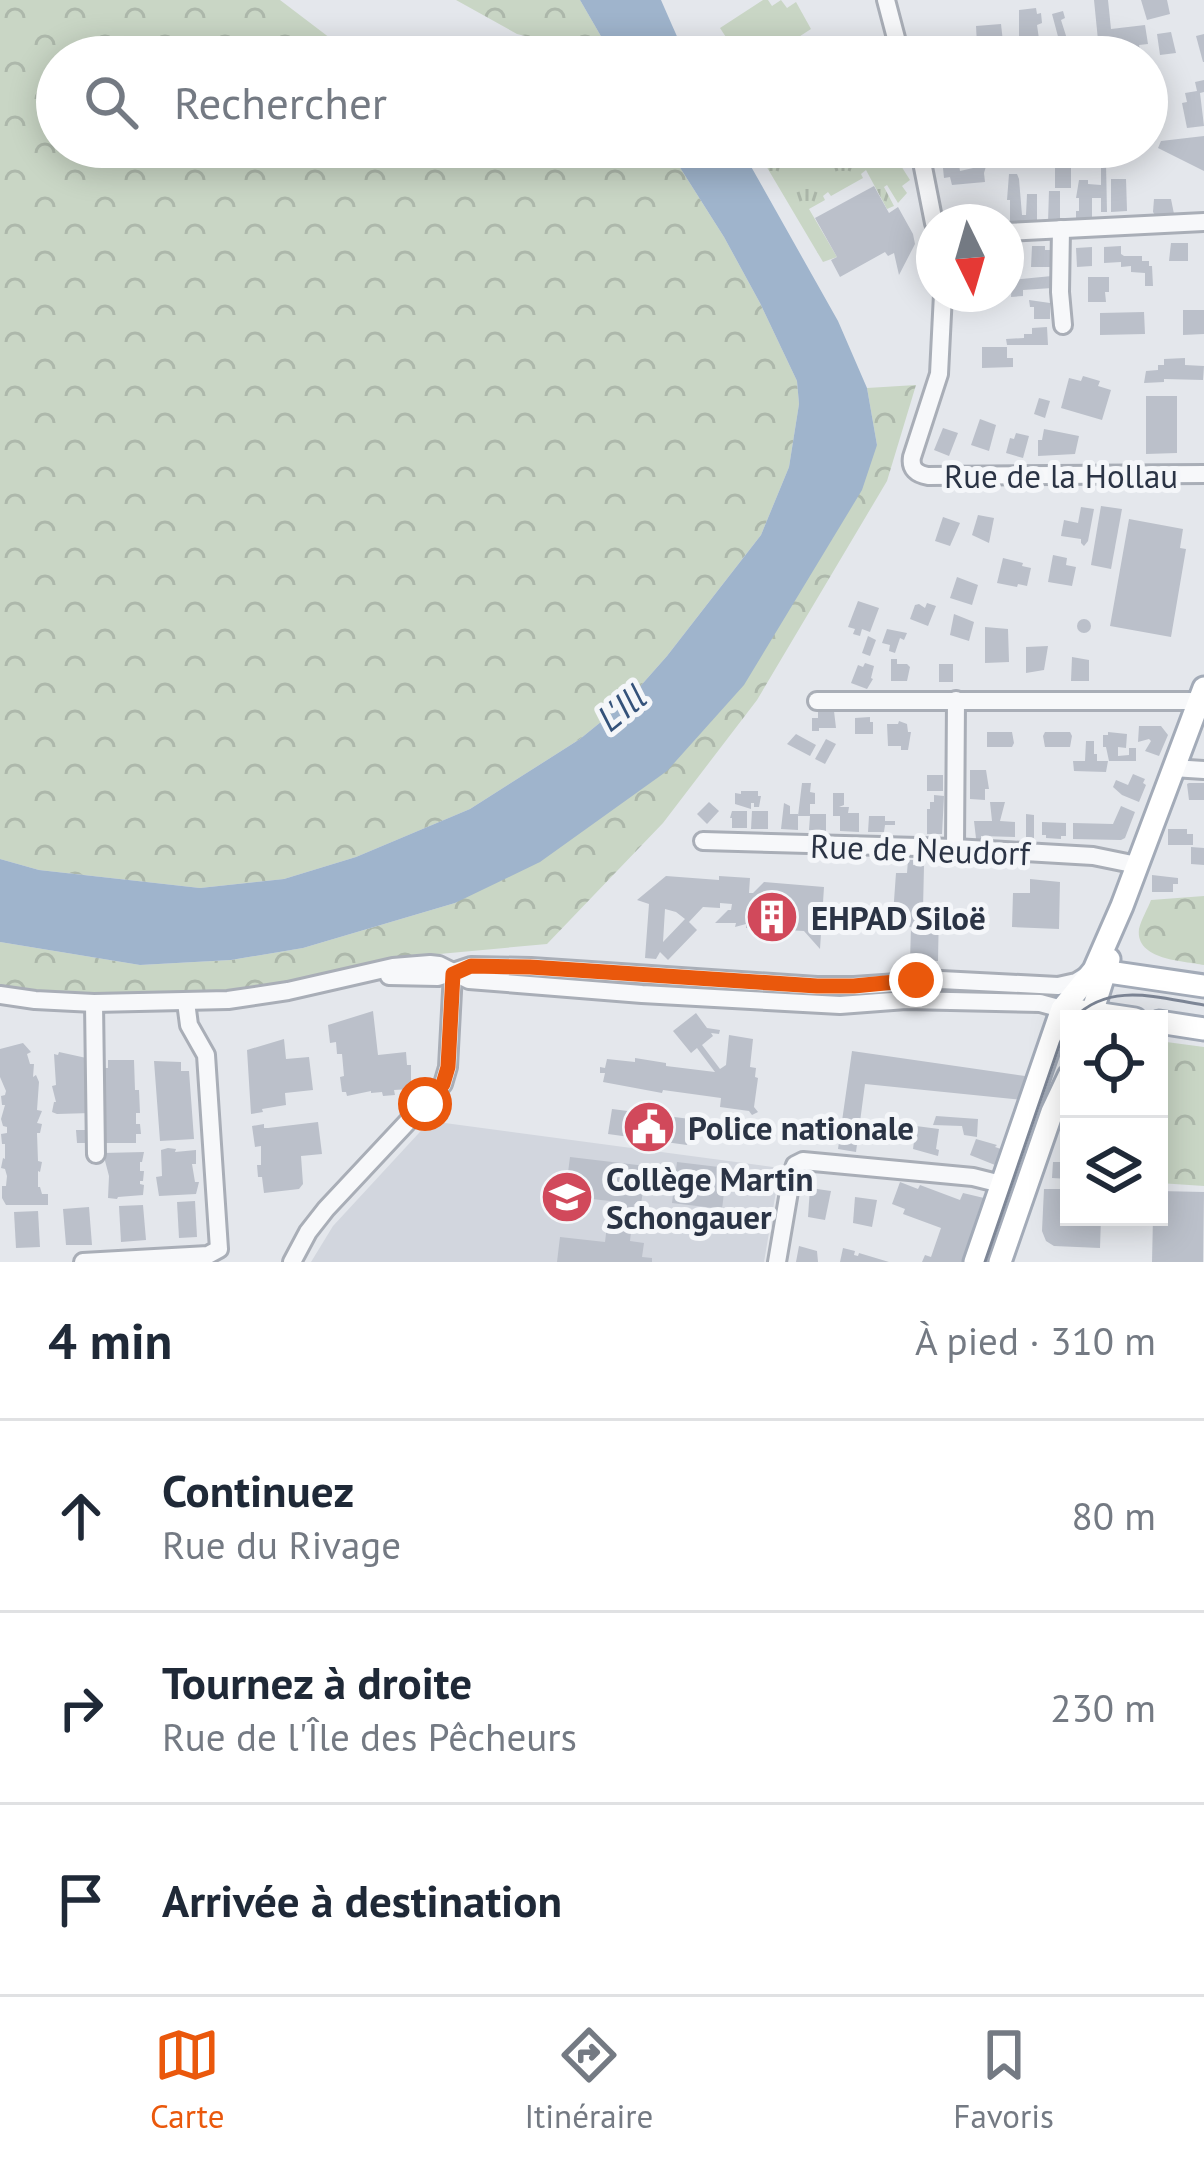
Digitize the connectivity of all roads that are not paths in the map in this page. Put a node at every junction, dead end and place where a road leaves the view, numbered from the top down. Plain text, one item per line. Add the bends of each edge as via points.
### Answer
1 (886, 0) edge
2 (895, 36) edge
3 (923, 168) edge
4 (930, 204) edge
5 (1204, 222) edge
6 (1060, 229) junction
7 (1024, 231) edge
8 (942, 312) edge
9 (1064, 325) dead end
10 (1204, 474) edge
11 (1202, 695) edge
12 (956, 700) junction
13 (818, 701) dead end
14 (1173, 768) junction
15 (1204, 770) edge
16 (703, 841) dead end
17 (955, 848) junction
18 (1137, 865) junction
19 (1122, 906) junction
20 (1113, 946) junction
21 (453, 974) junction
22 (1101, 974) junction
23 (646, 975) junction
24 (1132, 975) junction
25 (1204, 986) edge
26 (642, 994) junction
27 (0, 995) edge
28 (817, 995) junction
29 (186, 1002) junction
30 (94, 1003) junction
31 (1017, 1004) junction
32 (1085, 1009) edge
33 (1168, 1023) edge
34 (1204, 1029) edge
35 (1051, 1041) junction
36 (1060, 1095) edge
37 (96, 1154) dead end
38 (1001, 1184) junction
39 (778, 1256) edge
40 (82, 1262) edge
41 (292, 1262) edge
42 (975, 1262) edge
43 (1000, 1262) edge

1 - 2 street
3 - 4 street
5 - 6 street
6 - 7 street
6 - 9 street
8 - 10 street, Rue de la Hollau via 939,374 911,461 918,473
11 - 12 street
11 - 14 main road
12 - 13 street
12 - 17 street
14 - 15 street
14 - 18 main road
16 - 17 street, Rue de Neudorf
17 - 18 street, Rue de Neudorf
18 - 19 main road
19 - 20 main road
19 - 22 main road
20 - 22 main road
20 - 24 main road via 1115,965
21 - 23 street via 471,966
21 - 26 street
21 - 29 street via 430,964 252,998
21 - 41 street via 443,1084 326,1209
22 - 24 main road
22 - 32 main road
22 - 32 street via 1076,982
23 - 26 street
23 - 28 street
24 - 25 main road
26 - 28 street
27 - 30 street
28 - 31 street via 841,1006
28 - 32 street via 940,980
29 - 30 street
29 - 40 street via 206,1055 218,1252
30 - 37 street
31 - 32 street
31 - 35 street via 1041,1012
32 - 35 main road
33 - 34 main road
35 - 38 main road
36 - 43 main road
38 - 39 street via 803,1161 793,1169
38 - 42 main road

